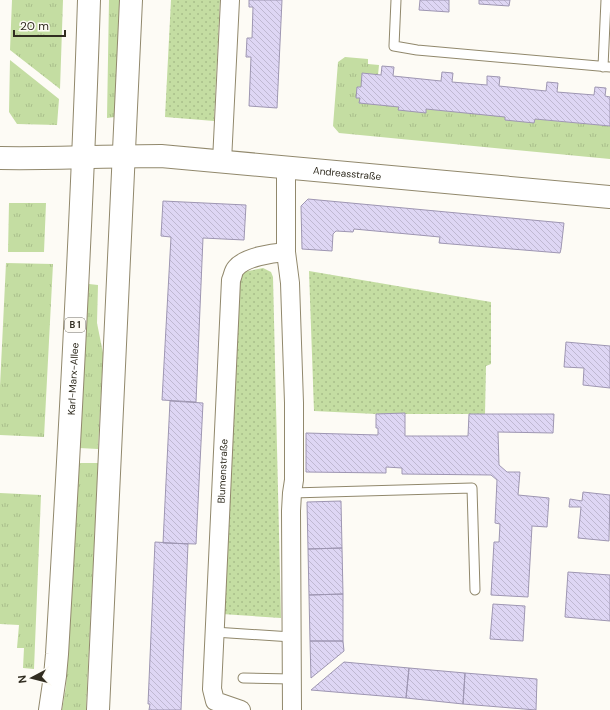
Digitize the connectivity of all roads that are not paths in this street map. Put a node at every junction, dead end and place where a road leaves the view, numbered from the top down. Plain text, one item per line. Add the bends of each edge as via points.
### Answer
1 (89, 0) edge
2 (131, 0) edge
3 (230, 0) edge
4 (396, 0) edge
5 (606, 0) edge
6 (607, 67) edge
7 (123, 156) junction
8 (83, 157) junction
9 (0, 158) edge
10 (222, 161) junction
11 (286, 167) junction
12 (610, 198) edge
13 (286, 252) junction
14 (292, 493) junction
15 (475, 590) dead end
16 (214, 632) junction
17 (292, 637) junction
18 (243, 678) dead end
19 (292, 679) junction
20 (50, 710) edge
21 (98, 710) edge
22 (241, 710) edge
23 (291, 710) edge
24 (296, 710) edge

1 - 8 main road, Karl-Marx-Allee / B 1
2 - 7 main road
3 - 10 street
4 - 6 lane via 394,46
5 - 6 lane
7 - 8 main road, Andreasstraße
7 - 10 main road, Andreasstraße
7 - 21 main road
8 - 9 main road, Andreasstraße
8 - 20 main road, Karl-Marx-Allee / B 1 via 56,676
10 - 11 main road, Andreasstraße
11 - 12 main road, Andreasstraße
11 - 13 street
13 - 14 street via 291,303 294,480
13 - 16 street, Blumenstraße via 268,254 234,269
14 - 15 lane via 472,488
14 - 17 street
16 - 17 lane
16 - 22 street, Blumenstraße via 212,688 215,701
17 - 19 street
18 - 19 lane
19 - 23 street
23 - 24 street

